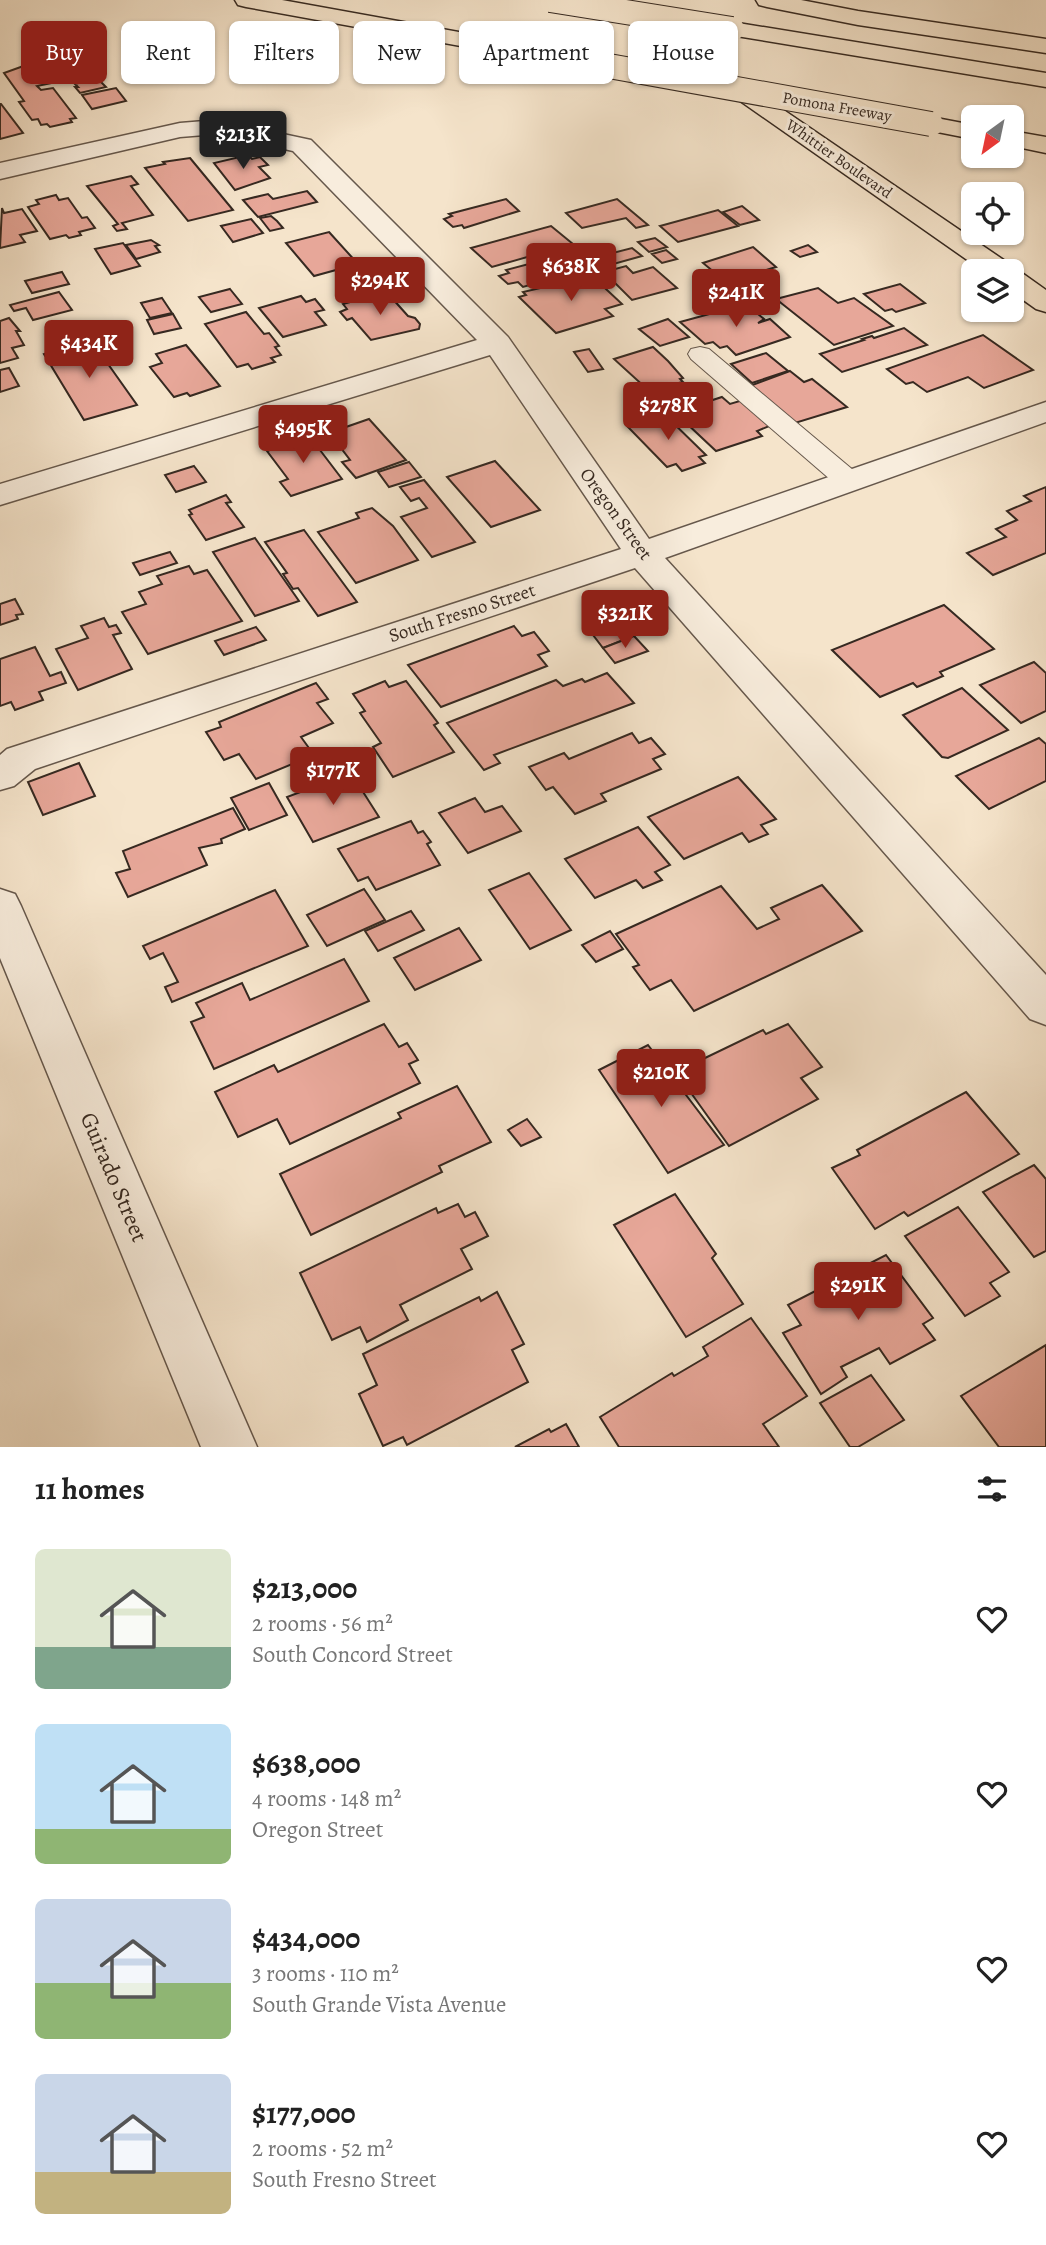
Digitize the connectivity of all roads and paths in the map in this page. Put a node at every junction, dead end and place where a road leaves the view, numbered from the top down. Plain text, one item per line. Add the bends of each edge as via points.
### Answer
1 (246, 0) edge
2 (550, 0) edge
3 (607, 0) edge
4 (766, 0) edge
5 (909, 3) dead end
6 (1046, 31) edge
7 (1046, 46) edge
8 (1046, 80) edge
9 (961, 130) edge
10 (1024, 141) edge
11 (1046, 145) edge
12 (0, 171) edge
13 (984, 259) edge
14 (1024, 287) edge
15 (1046, 303) edge
16 (497, 343) junction
17 (700, 354) dead end
18 (1046, 411) edge
19 (849, 481) junction
20 (0, 495) edge
21 (642, 554) junction
22 (0, 776) edge
23 (0, 906) edge
24 (1046, 1006) edge
25 (217, 1443) edge

1 - 9 main road, Pomona Freeway, bridge
2 - 8 main road, bridge
3 - 13 main road, Whittier Boulevard
4 - 7 main road
5 - 6 main road
10 - 11 main road
12 - 16 street, Oregon Street via 180,130 217,127 302,145
14 - 15 main road
16 - 20 street
16 - 21 street, Oregon Street
17 - 19 lane
18 - 19 street, South Fresno Street
19 - 21 street, South Fresno Street
21 - 22 street, South Fresno Street via 21,759
21 - 24 street, Oregon Street
23 - 25 street, Guirado Street

